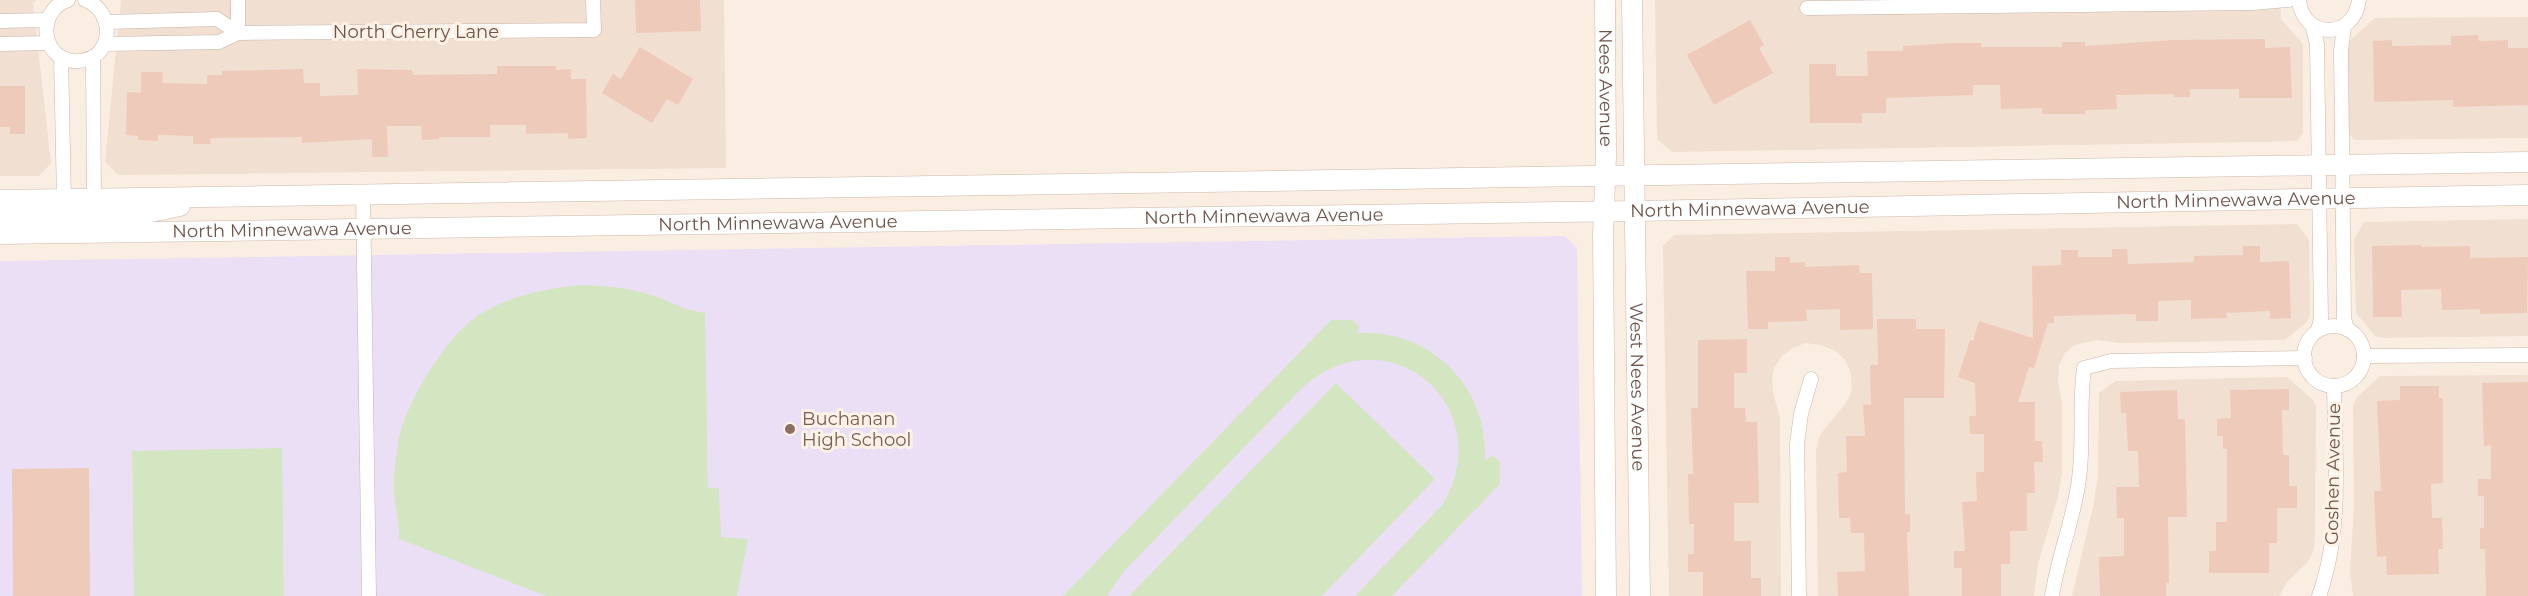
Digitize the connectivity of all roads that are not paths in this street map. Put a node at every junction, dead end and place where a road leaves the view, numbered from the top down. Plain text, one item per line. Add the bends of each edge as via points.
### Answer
1 (69, 0) edge
2 (85, 0) edge
3 (238, 0) edge
4 (593, 0) edge
5 (1605, 0) edge
6 (1632, 0) edge
7 (2289, 0) edge
8 (2299, 0) edge
9 (2359, 0) edge
10 (2065, 2) edge
11 (1808, 8) dead end
12 (47, 20) junction
13 (0, 21) edge
14 (107, 22) junction
15 (2312, 25) junction
16 (2344, 26) junction
17 (238, 33) junction
18 (48, 43) junction
19 (0, 44) edge
20 (105, 44) junction
21 (61, 57) junction
22 (93, 57) junction
23 (2528, 162) edge
24 (2319, 165) junction
25 (2342, 165) junction
26 (1605, 177) junction
27 (1636, 177) junction
28 (1085, 184) junction
29 (363, 195) junction
30 (2528, 195) edge
31 (94, 198) junction
32 (223, 198) junction
33 (2320, 198) junction
34 (2342, 198) junction
35 (63, 199) junction
36 (0, 200) edge
37 (1604, 210) junction
38 (1635, 211) junction
39 (0, 217) edge
40 (1085, 218) junction
41 (364, 229) junction
42 (0, 234) edge
43 (2347, 329) junction
44 (2318, 330) junction
45 (2528, 355) edge
46 (2364, 356) junction
47 (2305, 358) junction
48 (1811, 379) dead end
49 (2334, 386) junction
50 (369, 596) edge
51 (1606, 596) edge
52 (1640, 596) edge
53 (1799, 596) edge
54 (2052, 596) edge
55 (2319, 596) edge

1 - 12 street via 57,5
2 - 14 street via 98,7
3 - 17 street
4 - 17 street, North Cherry Lane via 594,30
5 - 26 main road, Nees Avenue
6 - 27 main road, Nees Avenue
7 - 10 street
8 - 15 street via 2301,11
9 - 16 street via 2355,15
10 - 11 street
12 - 13 street
12 - 18 street
14 - 17 street, North Cherry Lane via 217,19
14 - 20 street
15 - 16 street via 2329,30
15 - 24 street via 2317,44
16 - 25 street
17 - 20 street, North Cherry Lane via 219,42
18 - 19 street
18 - 21 street
20 - 22 street
21 - 22 street via 77,62
21 - 35 street
22 - 31 street
23 - 25 main road, North Minnewawa Avenue
24 - 25 main road, North Minnewawa Avenue
24 - 27 main road, North Minnewawa Avenue
24 - 33 street
25 - 34 street
26 - 27 main road, North Minnewawa Avenue
26 - 28 main road, North Minnewawa Avenue
26 - 37 main road, West Nees Avenue
27 - 38 main road, West Nees Avenue
28 - 29 main road, North Minnewawa Avenue
28 - 40 main road
29 - 32 main road, North Minnewawa Avenue
29 - 41 street
30 - 34 main road, North Minnewawa Avenue
31 - 32 main road, North Minnewawa Avenue
31 - 35 main road, North Minnewawa Avenue
32 - 39 main road via 141,214
33 - 34 main road, North Minnewawa Avenue
33 - 38 main road, North Minnewawa Avenue
33 - 44 street
34 - 43 street
35 - 36 main road, North Minnewawa Avenue
37 - 38 main road, North Minnewawa Avenue
37 - 40 main road, North Minnewawa Avenue
37 - 51 main road, West Nees Avenue
38 - 52 main road, West Nees Avenue
40 - 41 main road, North Minnewawa Avenue
41 - 42 main road, North Minnewawa Avenue
41 - 50 street
43 - 44 street via 2328,326
43 - 46 street via 2360,340
44 - 47 street via 2308,342
45 - 46 street
46 - 49 street via 2356,377
47 - 49 street via 2317,381
47 - 54 street via 2111,361 2084,368 2079,479
48 - 53 street via 1797,444
49 - 55 street, Goshen Avenue via 2334,529

